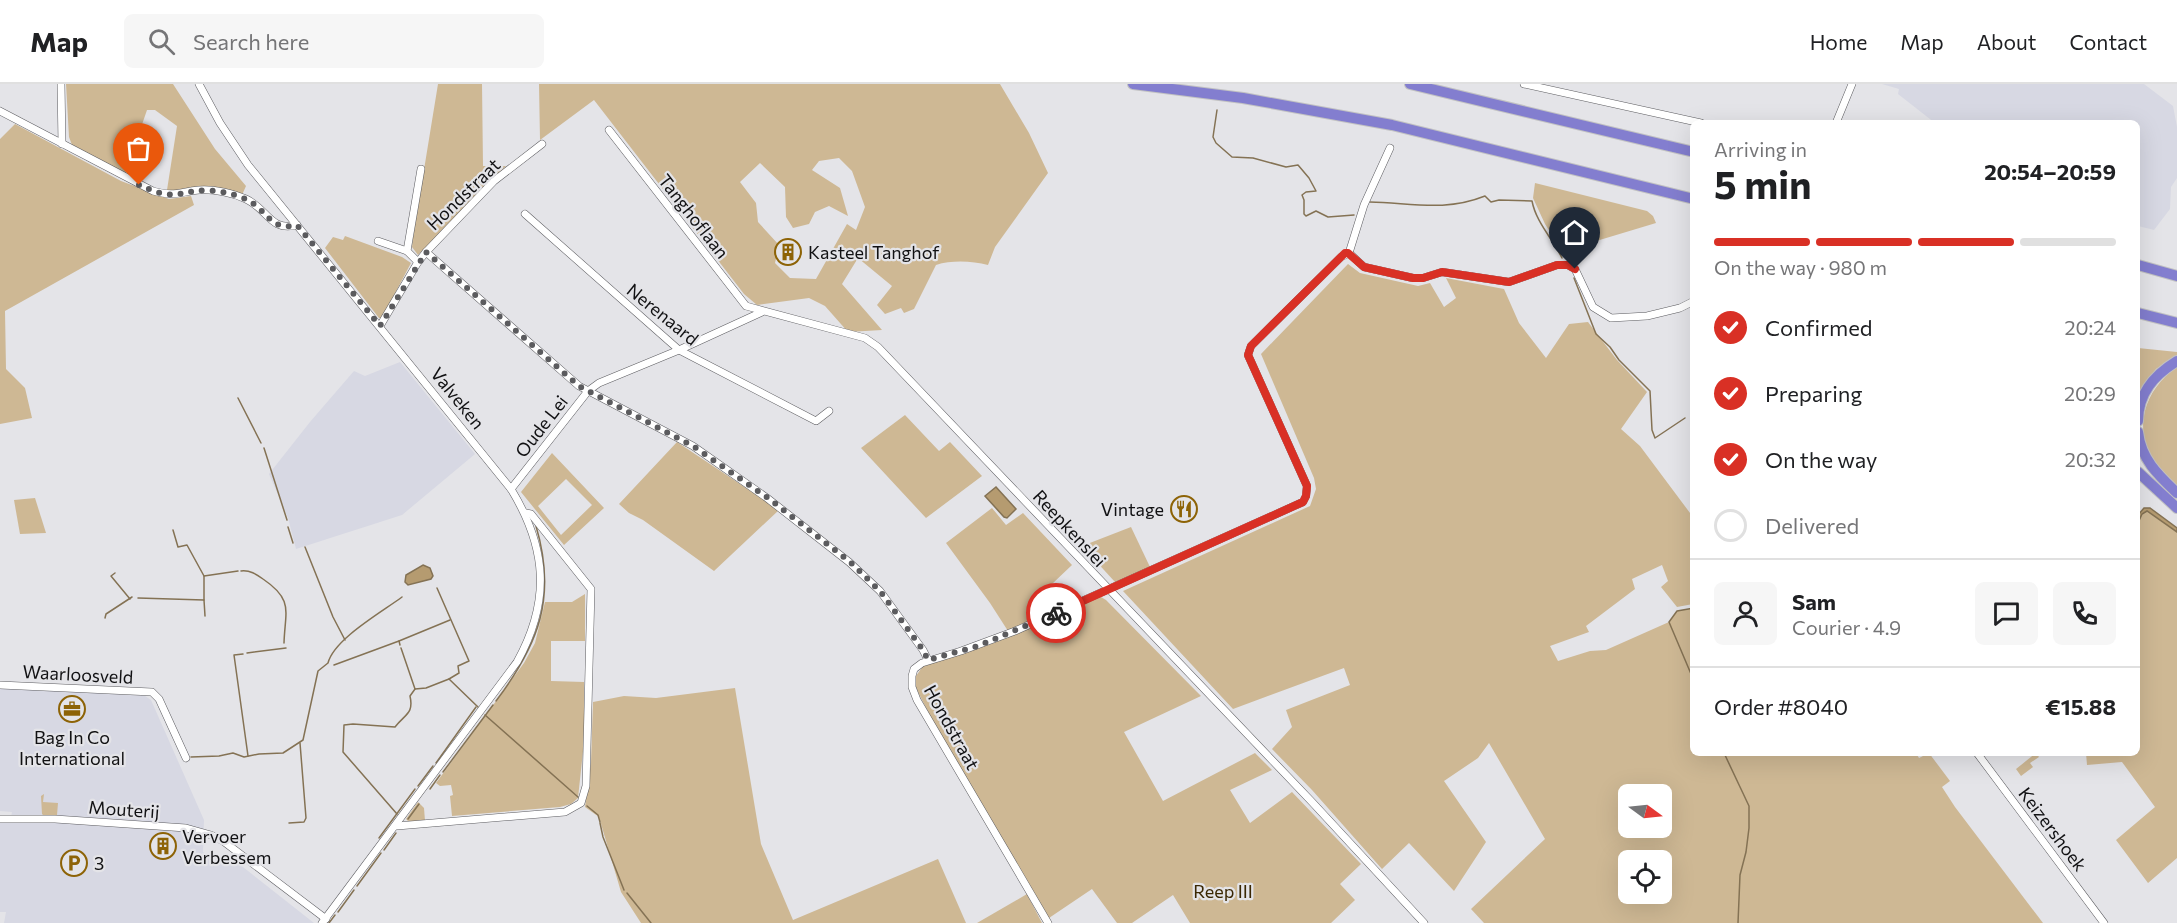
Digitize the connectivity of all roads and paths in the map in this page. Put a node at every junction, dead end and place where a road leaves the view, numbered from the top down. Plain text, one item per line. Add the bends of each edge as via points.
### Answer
1 (61, 84) edge
2 (199, 84) edge
3 (1133, 84) edge
4 (1410, 84) edge
5 (1524, 84) edge
6 (1852, 84) edge
7 (0, 111) edge
8 (1837, 120) edge
9 (1690, 121) edge
10 (609, 130) dead end
11 (62, 144) junction
12 (542, 144) dead end
13 (1390, 148) dead end
14 (1690, 151) edge
15 (421, 169) dead end
16 (1690, 198) edge
17 (525, 214) dead end
18 (297, 225) junction
19 (378, 242) dead end
20 (407, 251) junction
21 (426, 252) junction
22 (1348, 253) junction
23 (418, 262) junction
24 (2140, 266) edge
25 (2177, 276) edge
26 (1690, 303) edge
27 (762, 312) junction
28 (2140, 314) edge
29 (2177, 323) edge
30 (380, 326) junction
31 (679, 350) junction
32 (2177, 361) edge
33 (588, 391) junction
34 (2140, 408) edge
35 (829, 411) dead end
36 (2140, 447) edge
37 (2140, 474) edge
38 (512, 489) junction
39 (2177, 493) edge
40 (2177, 508) edge
41 (526, 513) junction
42 (1108, 590) junction
43 (928, 660) junction
44 (0, 686) edge
45 (1979, 756) edge
46 (186, 758) dead end
47 (0, 819) edge
48 (397, 826) junction
49 (324, 921) edge
50 (1048, 923) edge
51 (1424, 923) edge
52 (2104, 923) edge

1 - 11 street
2 - 18 street, Valveken via 248,165
3 - 16 highway via 1243,98 1392,125
4 - 14 highway
5 - 9 street
6 - 8 street
7 - 11 street
10 - 27 street, Tanghoflaan via 746,306
11 - 18 street via 153,191 178,195 199,190 232,195 262,210 277,226
12 - 21 street, Hondstraat via 494,181
13 - 22 street
15 - 20 street, Hondstraat
17 - 31 street, Nerenaard
18 - 30 street, Valveken
19 - 20 street
20 - 23 street
21 - 23 street
21 - 33 street, Hondstraat
22 - 26 street via 1364,267 1413,278 1442,272 1509,282 1557,265 1568,265 1575,269 1593,307 1611,318 1647,316
22 - 42 street via 1251,346 1248,355 1307,486 1303,502
23 - 30 street
24 - 25 highway
27 - 31 street, Oude Lei
27 - 42 street, Reepkenslei via 866,338 878,347
28 - 29 highway
30 - 38 street, Valveken
31 - 33 street, Oude Lei via 598,383
31 - 35 street, Nerenaard via 816,421
32 - 34 highway via 2150,383
33 - 38 street, Oude Lei
33 - 43 street, Hondstraat via 693,446 793,516 870,580
36 - 39 highway via 2148,463
37 - 40 highway
38 - 41 street, Valveken
41 - 48 street via 535,536 540,574 539,603 530,639 509,675
41 - 48 street via 531,514 591,589 586,786 581,802 565,812
42 - 43 street via 978,646
42 - 51 street, Reepkenslei
43 - 50 street, Hondstraat via 913,672 912,687 917,700
44 - 46 street, Waarloosveld via 152,692 159,699
45 - 52 street, Keizershoek
47 - 49 street, Mouterij via 55,819 198,831 223,842
48 - 49 street

